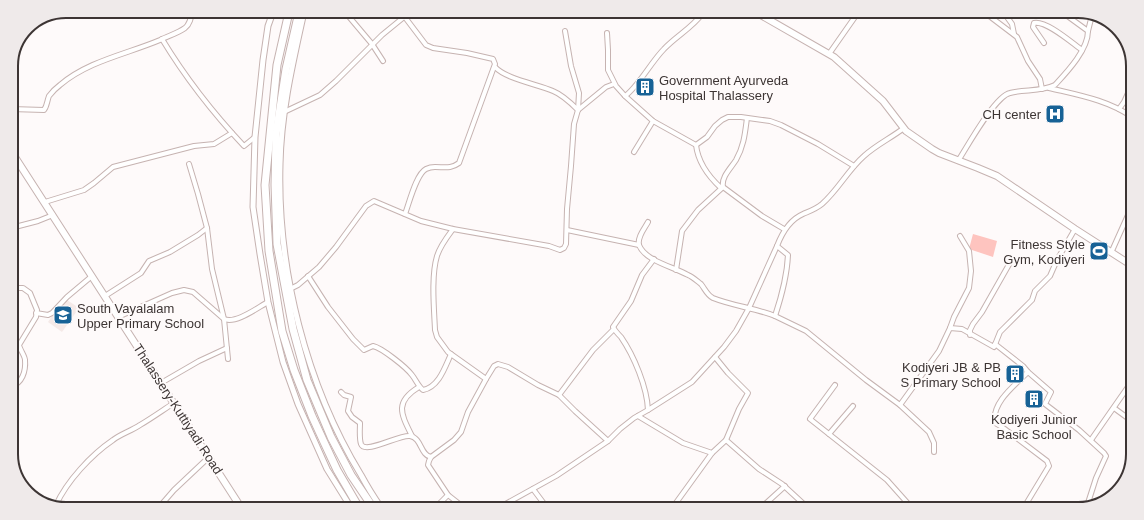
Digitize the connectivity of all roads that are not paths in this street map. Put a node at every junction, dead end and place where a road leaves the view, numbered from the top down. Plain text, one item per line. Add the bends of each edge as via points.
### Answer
1 (190, 18) edge
2 (271, 18) edge
3 (288, 18) edge
4 (299, 18) edge
5 (303, 18) edge
6 (350, 18) edge
7 (403, 18) edge
8 (405, 18) edge
9 (699, 18) edge
10 (766, 18) edge
11 (853, 18) edge
12 (992, 18) edge
13 (1008, 18) edge
14 (1070, 18) edge
15 (1091, 20) edge
16 (565, 31) dead end
17 (1088, 31) junction
18 (607, 33) dead end
19 (1014, 34) junction
20 (162, 39) junction
21 (1044, 43) dead end
22 (372, 44) junction
23 (1082, 50) junction
24 (829, 54) junction
25 (383, 61) dead end
26 (494, 67) junction
27 (614, 84) junction
28 (1049, 88) junction
29 (1042, 89) junction
30 (625, 96) junction
31 (1126, 98) edge
32 (18, 109) edge
33 (1119, 109) junction
34 (578, 110) junction
35 (284, 112) junction
36 (1126, 113) edge
37 (747, 118) junction
38 (652, 121) junction
39 (904, 128) junction
40 (232, 133) junction
41 (255, 137) junction
42 (696, 145) junction
43 (634, 152) dead end
44 (958, 160) junction
45 (18, 161) edge
46 (189, 164) dead end
47 (854, 166) junction
48 (722, 187) junction
49 (44, 202) junction
50 (405, 214) junction
51 (53, 215) junction
52 (1126, 219) edge
53 (648, 222) dead end
54 (18, 226) edge
55 (207, 228) junction
56 (453, 229) junction
57 (1075, 229) junction
58 (567, 230) junction
59 (784, 230) junction
60 (960, 236) dead end
61 (639, 245) junction
62 (776, 246) junction
63 (1111, 253) junction
64 (654, 259) junction
65 (1011, 261) dead end
66 (1126, 262) edge
67 (676, 270) junction
68 (92, 276) junction
69 (308, 276) junction
70 (18, 288) edge
71 (290, 289) junction
72 (105, 296) junction
73 (268, 302) junction
74 (749, 308) junction
75 (36, 313) junction
76 (775, 316) junction
77 (118, 317) junction
78 (224, 318) junction
79 (950, 328) junction
80 (614, 329) junction
81 (970, 335) junction
82 (995, 344) junction
83 (227, 348) junction
84 (451, 354) junction
85 (715, 356) junction
86 (228, 359) dead end
87 (1028, 372) junction
88 (486, 379) junction
89 (161, 383) junction
90 (18, 384) edge
91 (835, 385) dead end
92 (419, 387) junction
93 (1126, 390) edge
94 (341, 392) dead end
95 (559, 395) junction
96 (174, 403) junction
97 (900, 405) junction
98 (853, 406) dead end
99 (1114, 408) junction
100 (648, 410) junction
101 (638, 416) junction
102 (1126, 417) edge
103 (830, 434) junction
104 (412, 436) junction
105 (726, 440) junction
106 (1091, 440) junction
107 (608, 441) junction
108 (934, 452) dead end
109 (712, 453) junction
110 (208, 457) junction
111 (431, 457) junction
112 (784, 486) junction
113 (533, 489) junction
114 (448, 495) junction
115 (1089, 500) edge
116 (58, 501) edge
117 (164, 502) edge
118 (237, 502) edge
119 (348, 502) edge
120 (356, 502) edge
121 (369, 502) edge
122 (378, 502) edge
123 (441, 502) edge
124 (457, 502) edge
125 (509, 502) edge
126 (543, 502) edge
127 (677, 502) edge
128 (767, 502) edge
129 (801, 502) edge
130 (907, 502) edge
131 (1027, 502) edge

1 - 20 street via 185,27
2 - 41 street via 263,60
3 - 120 highway via 277,65 266,185 269,251 282,331 294,370 337,470
4 - 121 highway via 286,69 276,134 277,244 293,329 307,380 331,437 351,475
5 - 35 street
6 - 22 street
7 - 22 street
8 - 26 street via 426,45 494,59
9 - 30 street via 693,26 664,48
10 - 24 main road
11 - 24 street
12 - 19 street
13 - 19 street
14 - 17 street
15 - 17 street
16 - 34 street via 579,93
17 - 23 street
18 - 27 street via 608,70
19 - 29 street via 1040,79
20 - 32 street via 111,57 73,76 53,91 44,110
20 - 40 street via 178,65
21 - 23 street via 1033,27 1034,23 1039,22 1051,28
22 - 25 street
22 - 35 street via 320,95
23 - 28 street via 1060,80
24 - 39 main road via 883,101
26 - 34 street via 509,76 555,91
26 - 50 street via 459,163 454,167 434,167 423,171
27 - 30 street
27 - 34 street via 606,86
28 - 29 street
28 - 33 street via 1097,100
29 - 44 street via 1010,92 1002,97
30 - 38 street
31 - 33 street
33 - 36 street
34 - 58 street via 574,124
35 - 71 street via 280,191 283,246
37 - 42 street via 728,117 722,120
37 - 47 street via 781,125
37 - 48 street via 745,139 736,160 724,178
38 - 42 street
38 - 43 street
39 - 44 main road via 932,149
39 - 47 street via 879,144
40 - 41 street via 244,146
40 - 49 street via 214,144 187,148 113,167 84,190
41 - 73 street via 253,207
42 - 48 street via 699,161 713,180
44 - 57 main road via 997,176
45 - 49 main road, Thalassery-Kuttiyadi Road
46 - 55 street
47 - 59 street via 821,205 796,218
48 - 59 street
48 - 67 street via 698,210 682,231
49 - 51 main road, Thalassery-Kuttiyadi Road
50 - 56 street
50 - 69 street via 374,201 366,206 320,267
51 - 54 street
51 - 68 main road, Thalassery-Kuttiyadi Road
52 - 63 street
53 - 61 street via 639,239
55 - 72 street via 170,252 149,261 141,273
55 - 78 street via 212,269
56 - 58 street via 560,250 566,244
56 - 84 street via 438,254 434,277 435,330 440,342
57 - 63 main road
57 - 82 street via 1050,276 1035,291 1032,300 1000,332
58 - 61 street
59 - 62 street
60 - 79 street via 969,251 971,271 969,288
61 - 64 street
62 - 74 street
62 - 76 street via 788,255 786,283
63 - 66 main road
64 - 67 street
64 - 80 street via 642,275 631,302
65 - 81 street via 973,324
67 - 74 street via 700,283 707,294 714,298
68 - 72 main road, Thalassery-Kuttiyadi Road
68 - 75 street via 48,316
69 - 71 street
69 - 92 street via 353,340 364,350 373,346 382,349 411,373
70 - 75 street via 30,293
71 - 122 street via 310,363 326,407 345,449
72 - 77 main road, Thalassery-Kuttiyadi Road
73 - 78 street via 236,320 229,321
73 - 119 street via 298,404 327,469
74 - 76 street
74 - 85 street via 736,331
75 - 90 street via 19,345 25,359
76 - 97 street via 806,331
77 - 78 street via 184,290 193,292
77 - 89 main road, Thalassery-Kuttiyadi Road
78 - 83 street
79 - 81 street via 962,329
79 - 97 street via 939,351
80 - 95 street via 593,350
80 - 100 street via 638,370 646,391
81 - 82 street via 994,348
82 - 87 street
83 - 86 street
83 - 89 street
84 - 88 street
84 - 92 street via 436,384 423,390
85 - 100 street via 692,382
85 - 105 street via 748,393
87 - 106 street via 1051,392 1045,404
87 - 131 street via 1004,397 994,417 995,423 1047,461 1049,466
88 - 95 street via 498,364
88 - 111 street via 468,412 461,432
89 - 96 main road, Thalassery-Kuttiyadi Road
91 - 103 street via 810,419
92 - 104 street via 409,393 402,408 402,415
93 - 99 street
94 - 104 street via 351,397 348,411 360,423 361,442 364,448
95 - 107 street
96 - 110 main road, Thalassery-Kuttiyadi Road
96 - 116 street via 140,426 114,439 96,454 67,485
97 - 108 street via 929,432 934,443
98 - 103 street
99 - 102 street
99 - 106 street
100 - 101 street
101 - 107 street
101 - 109 street via 683,443
103 - 130 street via 887,480
104 - 111 street
105 - 109 street
105 - 112 street
106 - 115 street via 1106,456
107 - 113 street
109 - 127 street
110 - 117 street
110 - 118 main road, Thalassery-Kuttiyadi Road
111 - 114 street via 428,465
112 - 128 street
112 - 129 street
113 - 125 street
113 - 126 street
114 - 123 street
114 - 124 street

